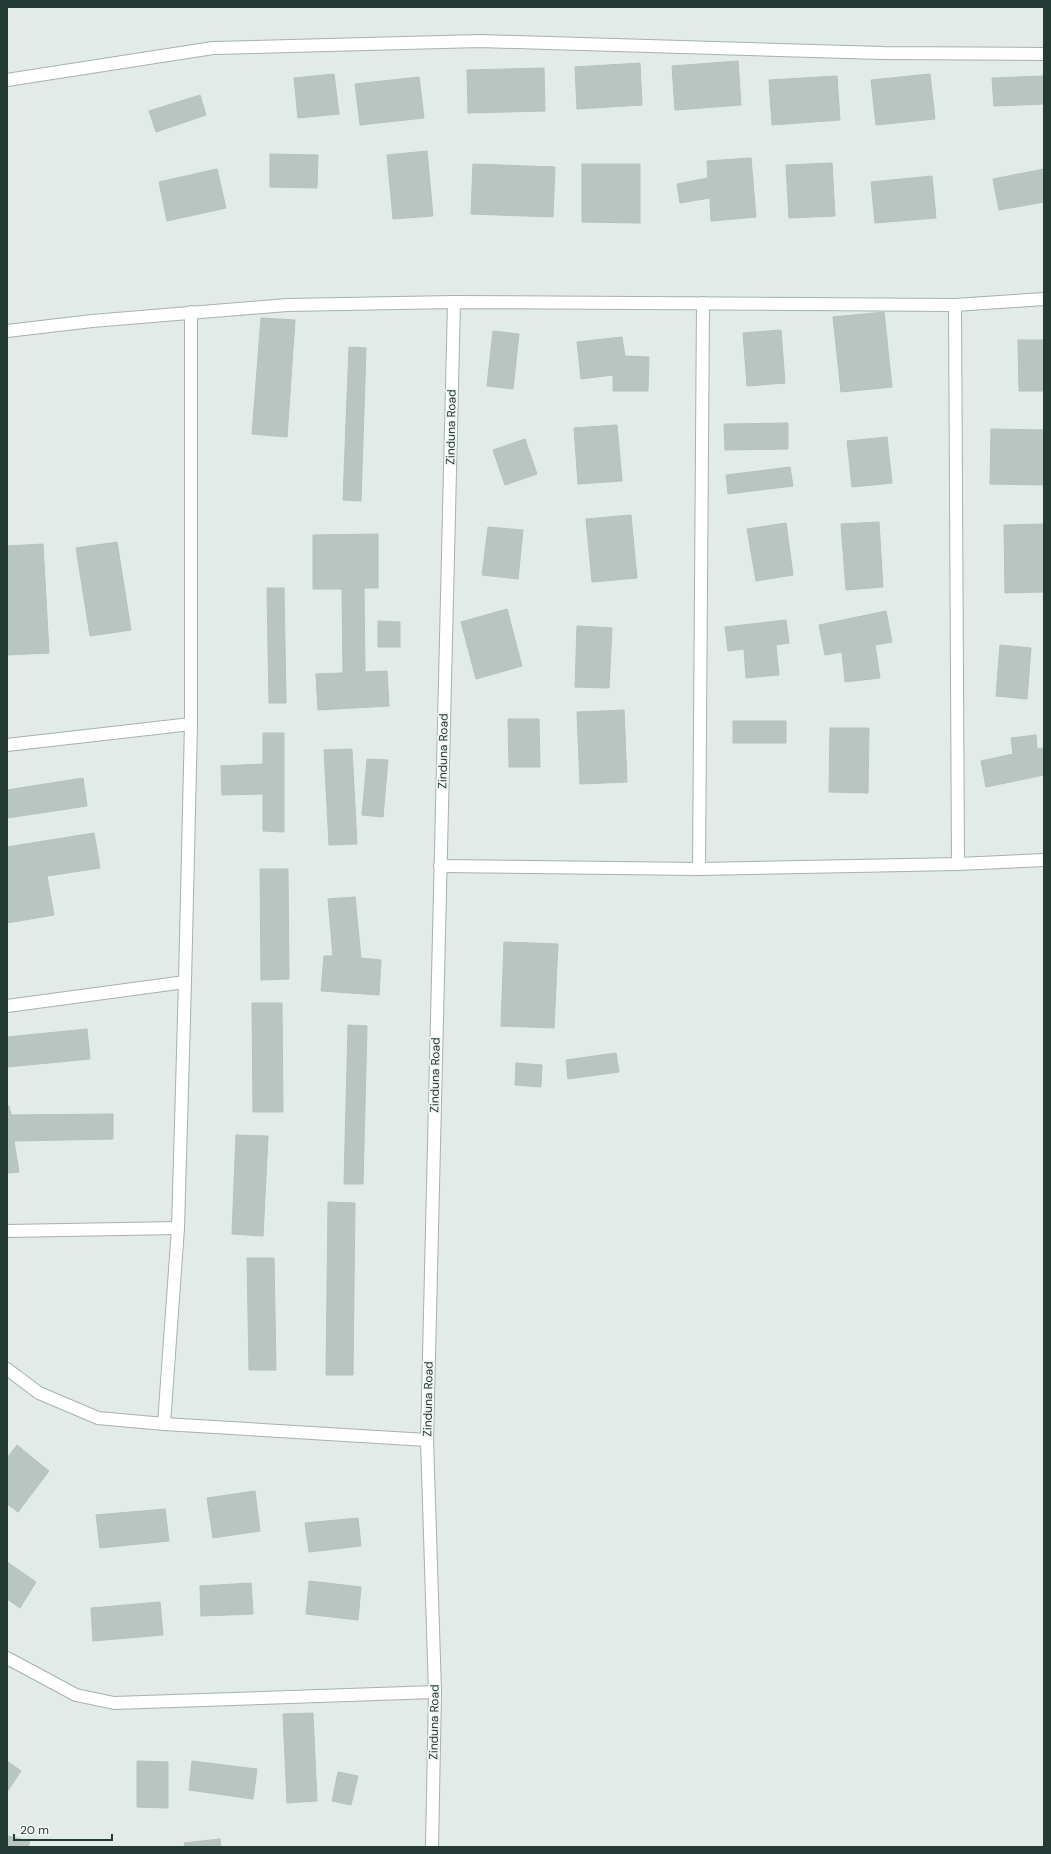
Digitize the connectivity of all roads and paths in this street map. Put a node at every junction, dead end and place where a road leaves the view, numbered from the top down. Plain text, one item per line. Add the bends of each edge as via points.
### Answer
1 (1044, 54) edge
2 (7, 80) edge
3 (1044, 299) edge
4 (454, 302) junction
5 (703, 303) junction
6 (955, 305) junction
7 (191, 312) junction
8 (7, 331) edge
9 (191, 724) junction
10 (7, 745) edge
11 (1044, 860) edge
12 (958, 864) junction
13 (440, 866) junction
14 (699, 869) junction
15 (185, 982) junction
16 (7, 1006) edge
17 (178, 1228) junction
18 (7, 1231) edge
19 (7, 1369) edge
20 (164, 1424) junction
21 (428, 1440) junction
22 (7, 1658) edge
23 (435, 1692) junction
24 (432, 1847) edge

1 - 2 street via 882,53 480,41 214,48
3 - 6 street
4 - 5 street
4 - 7 street via 287,305
4 - 13 street, Zinduna Road
5 - 6 street
5 - 14 street
6 - 12 street
7 - 8 street
7 - 9 street
9 - 10 street
9 - 15 street
11 - 12 street
12 - 14 street
13 - 14 street
13 - 21 street, Zinduna Road
15 - 16 street
15 - 17 street
17 - 18 street
17 - 20 street
19 - 20 street via 39,1393 98,1418
20 - 21 street
21 - 23 street, Zinduna Road
22 - 23 street via 76,1695 114,1702
23 - 24 street, Zinduna Road

